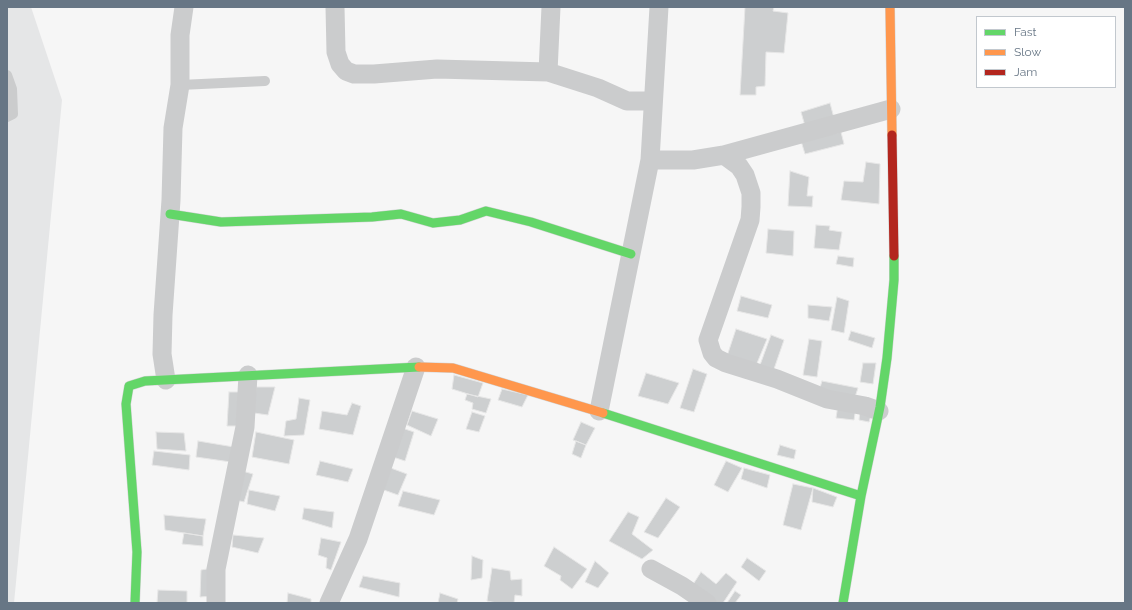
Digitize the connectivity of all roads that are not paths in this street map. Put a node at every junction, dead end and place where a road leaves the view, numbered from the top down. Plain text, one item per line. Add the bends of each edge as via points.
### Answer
1 (184, 7) edge
2 (335, 7) edge
3 (551, 7) edge
4 (659, 7) edge
5 (890, 7) edge
6 (548, 72) junction
7 (7, 75) edge
8 (265, 81) dead end
9 (180, 85) junction
10 (653, 101) junction
11 (891, 109) junction
12 (7, 117) edge
13 (724, 155) junction
14 (650, 160) junction
15 (170, 214) junction
16 (631, 254) junction
17 (416, 367) junction
18 (248, 375) junction
19 (166, 380) junction
20 (599, 411) junction
21 (879, 411) junction
22 (861, 496) junction
23 (651, 569) dead end
24 (135, 603) edge
25 (216, 603) edge
26 (329, 603) edge
27 (707, 603) edge
28 (843, 603) edge

1 - 9 street via 180,35
2 - 6 street via 336,52 340,64 346,71 354,74 437,69
3 - 6 street
4 - 10 street
5 - 11 street
6 - 10 street via 598,88 627,101
7 - 12 lane via 12,89 13,114
8 - 9 lane
9 - 15 street via 173,128
10 - 14 street
11 - 13 street
11 - 21 street via 894,280
13 - 14 street via 693,160
13 - 21 street via 739,166 745,175 751,193 752,207 750,220 708,340 712,353 726,363 777,379 816,396
14 - 16 street
15 - 16 street via 220,222 401,214 433,223 460,220 486,211 531,222
15 - 19 street via 162,354
16 - 20 street
17 - 18 street
17 - 20 street via 453,368
17 - 26 street via 358,539
18 - 19 street
18 - 25 street via 245,427 216,569
19 - 24 street via 134,383 127,390 137,552
20 - 22 street
21 - 22 street
22 - 28 street
23 - 27 street

